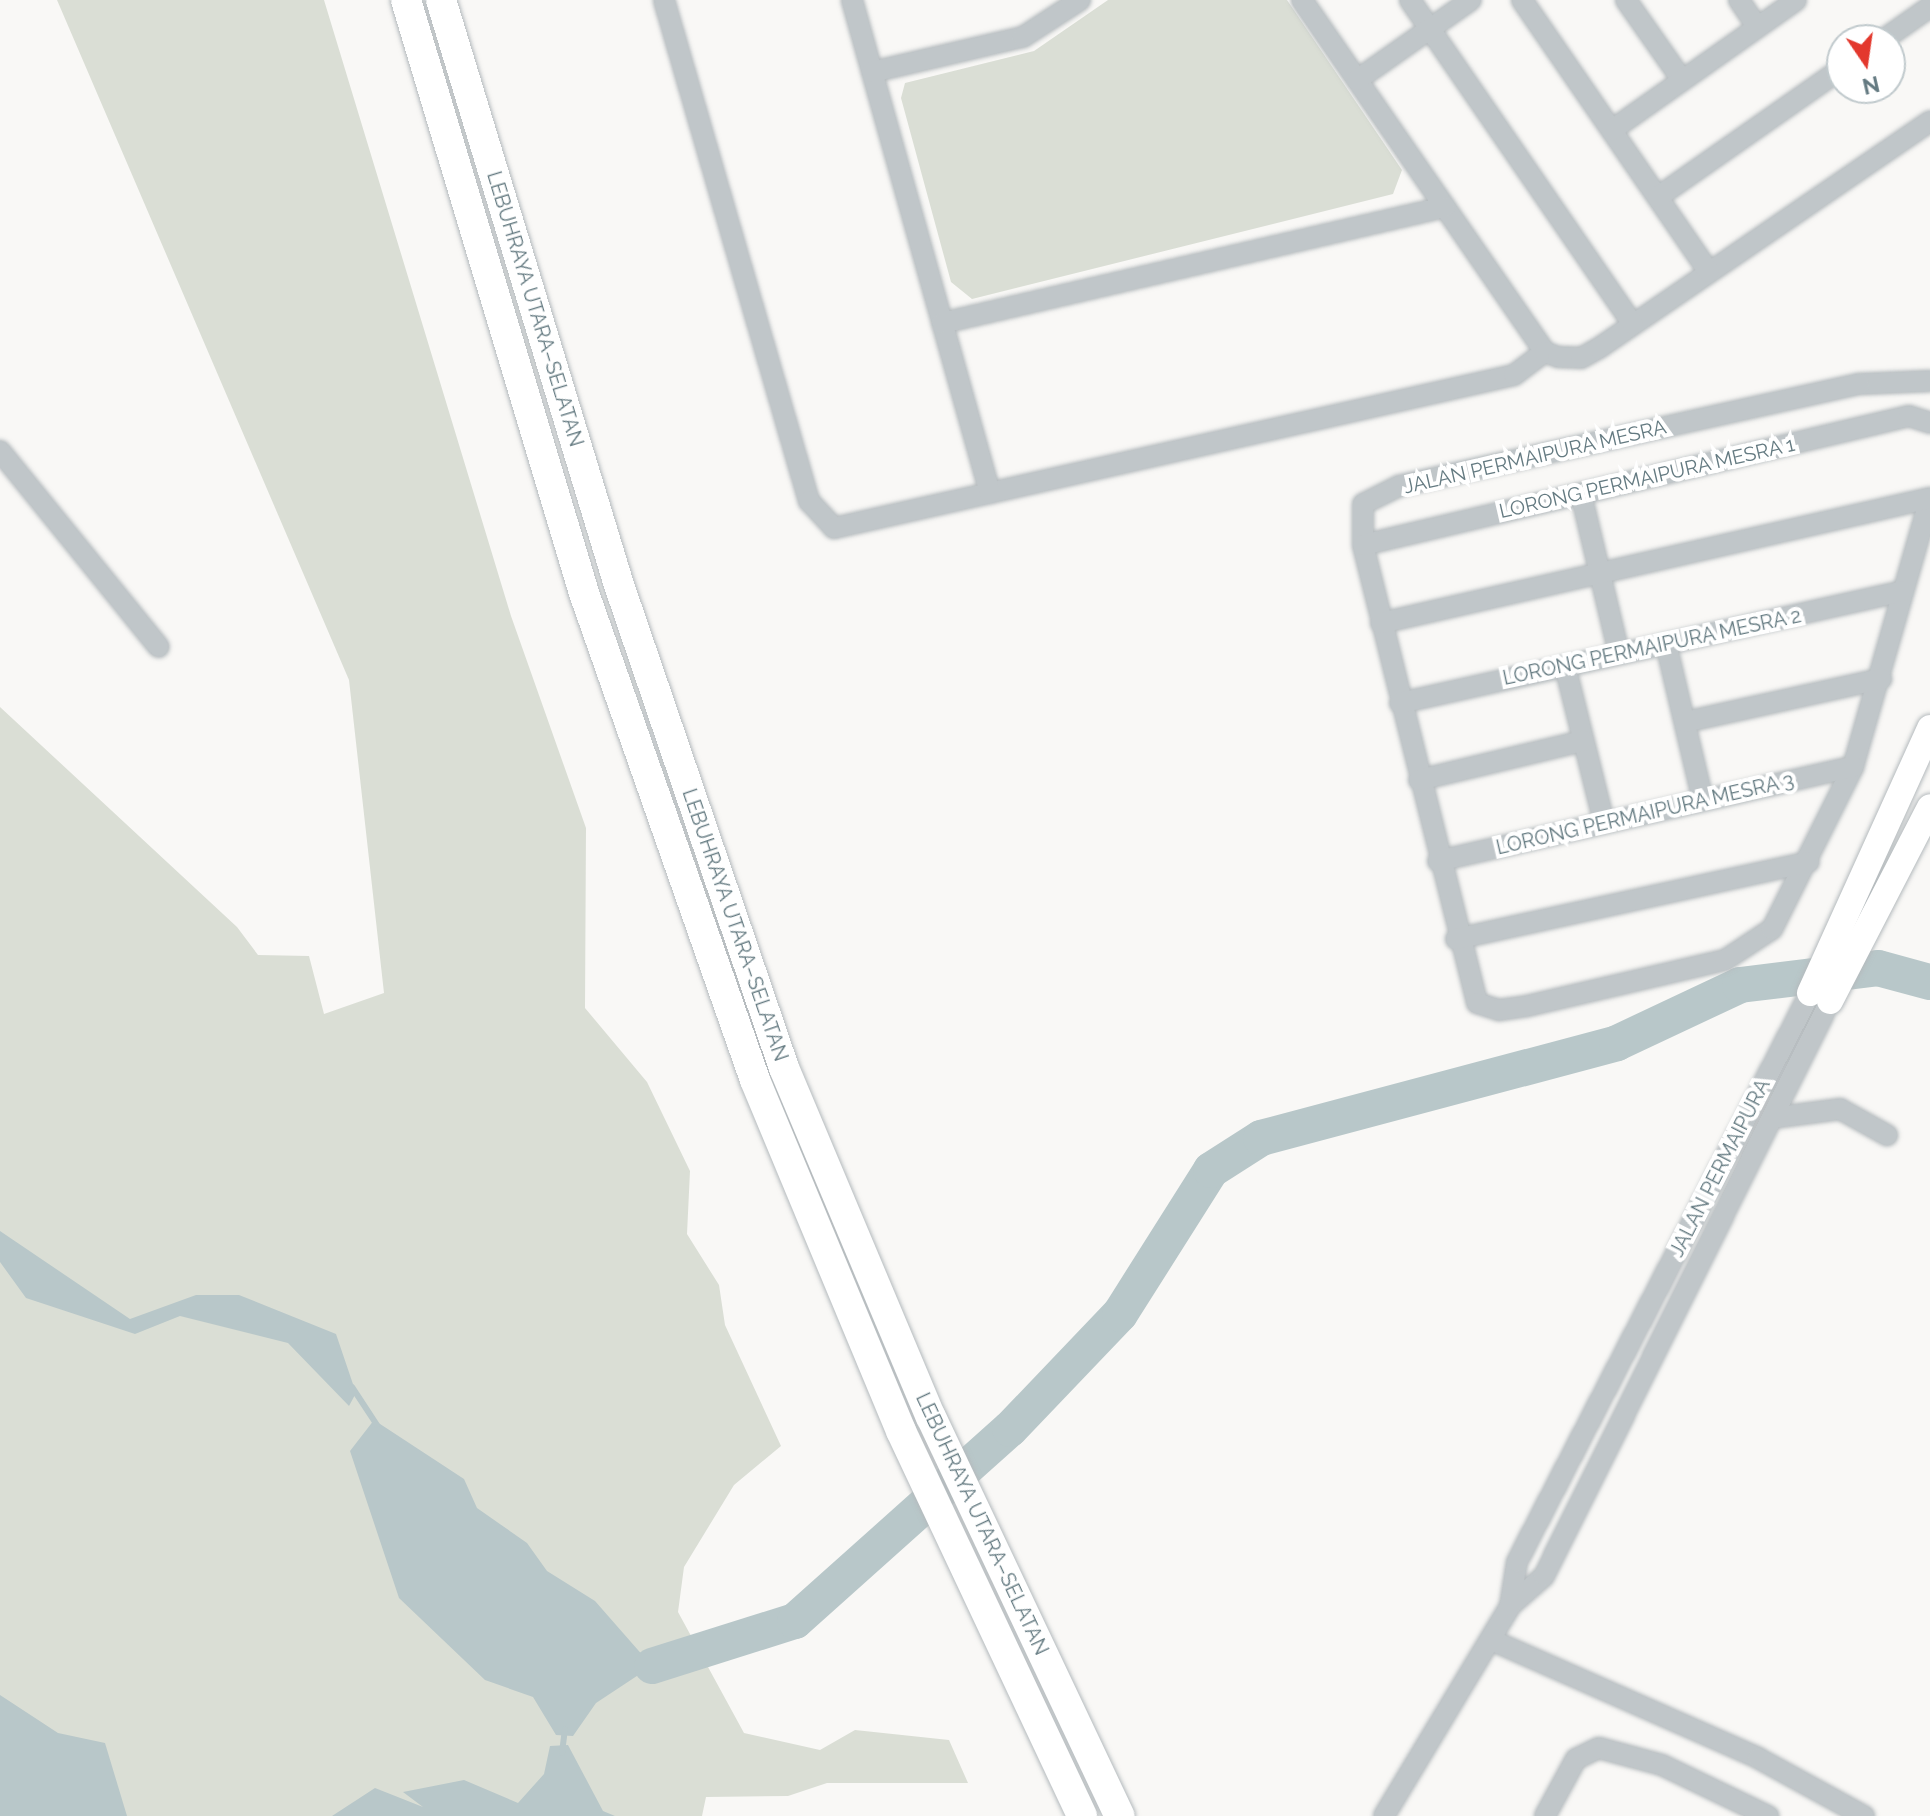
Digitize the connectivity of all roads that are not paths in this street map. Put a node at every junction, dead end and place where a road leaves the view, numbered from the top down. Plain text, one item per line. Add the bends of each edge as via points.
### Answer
1 (406, 0) edge
2 (441, 0) edge
3 (664, 0) edge
4 (852, 0) edge
5 (1080, 0) edge
6 (1302, 0) edge
7 (1410, 0) edge
8 (1471, 0) edge
9 (1522, 0) edge
10 (1626, 0) edge
11 (1739, 0) edge
12 (1796, 0) edge
13 (1930, 7) edge
14 (1906, 24) edge
15 (1757, 27) junction
16 (1430, 29) junction
17 (872, 72) junction
18 (1826, 79) edge
19 (1357, 80) junction
20 (1682, 80) junction
21 (1930, 121) edge
22 (1612, 130) junction
23 (1658, 197) junction
24 (1445, 207) junction
25 (1709, 272) junction
26 (942, 323) junction
27 (1633, 324) junction
28 (1545, 352) junction
29 (1930, 381) edge
30 (1930, 423) edge
31 (0, 451) edge
32 (990, 493) junction
33 (1581, 494) junction
34 (1930, 499) edge
35 (1363, 545) junction
36 (1599, 570) junction
37 (1903, 591) junction
38 (1381, 623) junction
39 (1666, 644) junction
40 (159, 647) dead end
41 (1619, 654) junction
42 (1565, 666) junction
43 (1881, 679) junction
44 (1400, 703) junction
45 (1685, 722) junction
46 (1930, 728) edge
47 (1583, 741) junction
48 (1853, 767) junction
49 (1419, 780) junction
50 (1703, 801) junction
51 (1930, 807) edge
52 (1604, 823) junction
53 (1438, 861) junction
54 (1809, 862) junction
55 (1860, 912) junction
56 (1456, 939) junction
57 (1820, 997) junction
58 (1772, 1118) junction
59 (1887, 1135) dead end
60 (1510, 1606) junction
61 (1491, 1640) junction
62 (1547, 1811) edge
63 (1082, 1816) edge
64 (1120, 1816) edge
65 (1384, 1816) edge
66 (1570, 1816) edge
67 (1768, 1816) edge
68 (1864, 1816) edge

1 - 63 highway, LEBUHRAYA UTARA–SELATAN via 584,593 755,1080 949,1540
2 - 64 highway, LEBUHRAYA UTARA–SELATAN via 618,582 784,1068 931,1417
3 - 32 street via 809,501 821,521 834,528
4 - 17 street
5 - 17 street via 1023,37
6 - 19 street
7 - 16 street
8 - 16 street
9 - 22 street
10 - 20 street
11 - 15 street
12 - 15 street
13 - 14 street
15 - 20 street
16 - 19 street
16 - 27 street
17 - 26 street
18 - 23 street
19 - 24 street
20 - 22 street
21 - 25 street
22 - 23 street
23 - 25 street
24 - 26 street
24 - 28 street
25 - 27 street
26 - 32 street
27 - 28 street via 1581,358
28 - 32 street via 1514,375
29 - 35 street, JALAN PERMAIPURA MESRA via 1859,384 1399,486 1360,510
30 - 33 street, LORONG PERMAIPURA MESRA 1 via 1909,416
31 - 40 street
33 - 35 street, LORONG PERMAIPURA MESRA 1
33 - 36 street
34 - 36 street
34 - 37 street
35 - 38 street, JALAN PERMAIPURA MESRA
36 - 38 street
36 - 41 street
37 - 39 street, LORONG PERMAIPURA MESRA 2
37 - 43 street
38 - 44 street, JALAN PERMAIPURA MESRA
39 - 41 street, LORONG PERMAIPURA MESRA 2
39 - 45 street
41 - 42 street, LORONG PERMAIPURA MESRA 2
42 - 44 street, LORONG PERMAIPURA MESRA 2
42 - 47 street
43 - 45 street
43 - 48 street
44 - 49 street, JALAN PERMAIPURA MESRA
45 - 50 street
46 - 55 main road, JALAN PERMAIPURA
47 - 49 street
47 - 52 street
48 - 50 street, LORONG PERMAIPURA MESRA 3
48 - 54 street
49 - 53 street, JALAN PERMAIPURA MESRA
50 - 52 street, LORONG PERMAIPURA MESRA 3
51 - 55 main road, JALAN PERMAIPURA
52 - 53 street, LORONG PERMAIPURA MESRA 3
53 - 56 street, JALAN PERMAIPURA MESRA
54 - 56 street
54 - 56 street, JALAN PERMAIPURA MESRA via 1784,912 1744,950 1527,1006 1486,1009 1477,1003
55 - 57 main road, JALAN PERMAIPURA
57 - 58 street, JALAN PERMAIPURA
57 - 60 street, JALAN PERMAIPURA via 1517,1562
58 - 59 street via 1840,1109
58 - 60 street, JALAN PERMAIPURA via 1544,1576
60 - 61 street, JALAN PERMAIPURA
61 - 65 street, JALAN PERMAIPURA
61 - 68 street via 1758,1758
62 - 66 street
62 - 67 street via 1576,1759 1599,1748 1662,1765

